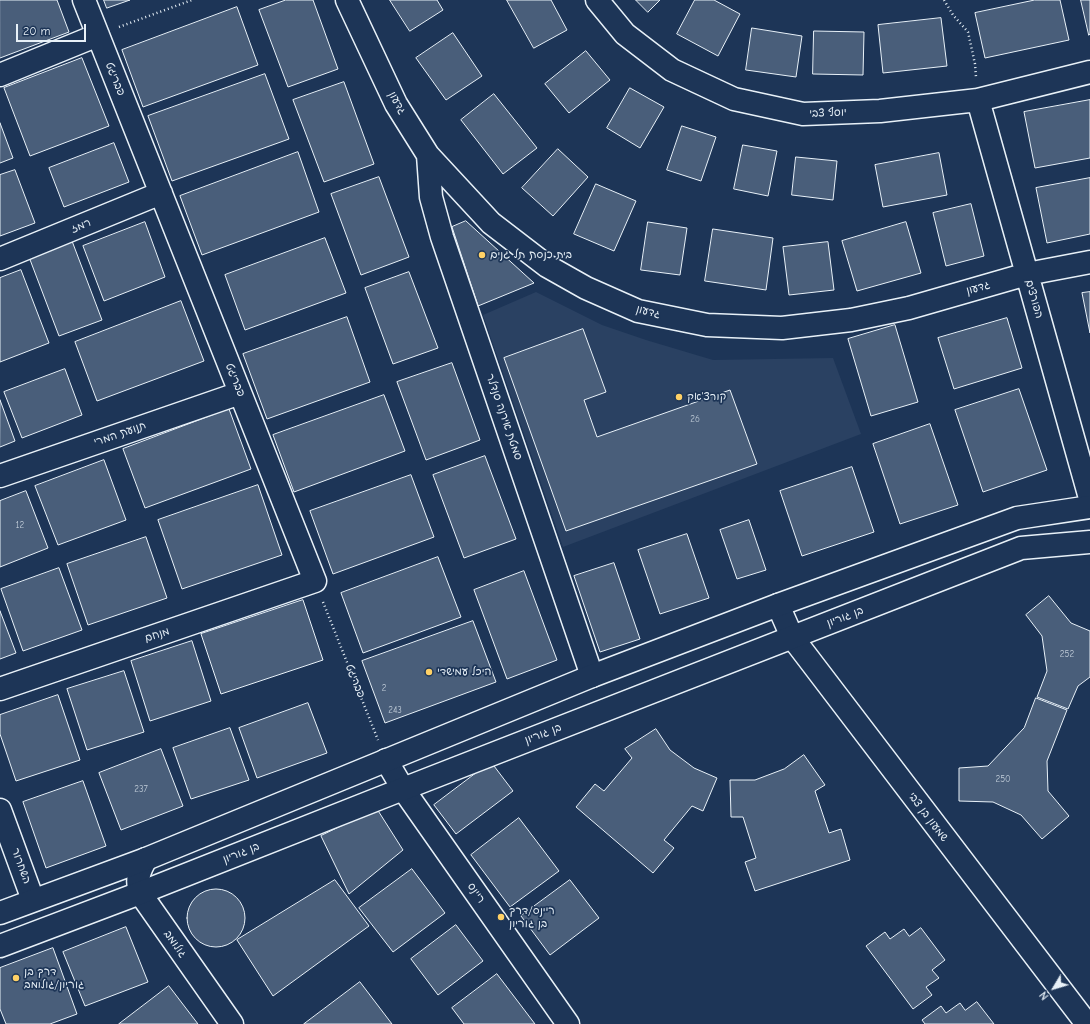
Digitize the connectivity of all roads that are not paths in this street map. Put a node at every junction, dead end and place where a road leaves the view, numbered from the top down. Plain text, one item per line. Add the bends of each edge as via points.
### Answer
1 (84, 0) edge
2 (347, 0) edge
3 (598, 0) edge
4 (98, 35) junction
5 (1090, 72) edge
6 (0, 75) edge
7 (978, 100) junction
8 (428, 155) junction
9 (161, 194) junction
10 (0, 259) edge
11 (1090, 262) edge
12 (1027, 274) junction
13 (240, 393) junction
14 (0, 476) edge
15 (1090, 498) edge
16 (1090, 508) edge
17 (1090, 542) edge
18 (315, 581) joint
19 (778, 606) junction
20 (792, 638) junction
21 (592, 676) junction
22 (0, 689) edge
23 (386, 760) junction
24 (403, 788) junction
25 (0, 810) edge
26 (146, 859) junction
27 (140, 893) junction
28 (33, 900) junction
29 (0, 913) edge
30 (0, 946) edge
31 (232, 1024) edge
32 (568, 1024) edge
33 (1087, 1024) edge

1 - 4 street, פבריגט
2 - 8 street, גדעון via 396,104
3 - 7 street, יוסף צבי via 625,34 672,70 734,99 803,114 880,111
4 - 6 street
4 - 9 street, פבריגט
5 - 7 street, יוסף צבי
7 - 12 street, הפורצים
8 - 12 street, גדעון via 491,223 547,266 586,288 638,311 707,325 782,328 851,320 909,308
8 - 21 street, סמטת אירנה סנדלר via 431,197 442,236
9 - 10 street, רמז
9 - 13 street, פבריגט
11 - 12 street, גדעון
12 - 15 street, הפורצים
13 - 14 street, תנועת המרי
13 - 18 street, פבריגט
16 - 19 street via 1017,518
17 - 20 street, בן גוריון via 1022,548
18 - 22 street, מנחם
19 - 20 street, שמעון בן צבי
19 - 21 street
20 - 24 street, בן גוריון
20 - 33 street, שמעון בן צבי
21 - 23 street
23 - 24 street, ריינס
23 - 26 street
24 - 27 street, בן גוריון
24 - 32 street, ריינס
25 - 28 street, השחרור
26 - 27 street via 139,871
26 - 28 street
27 - 30 street, בן גוריון
27 - 31 street, גולומב
28 - 29 street

